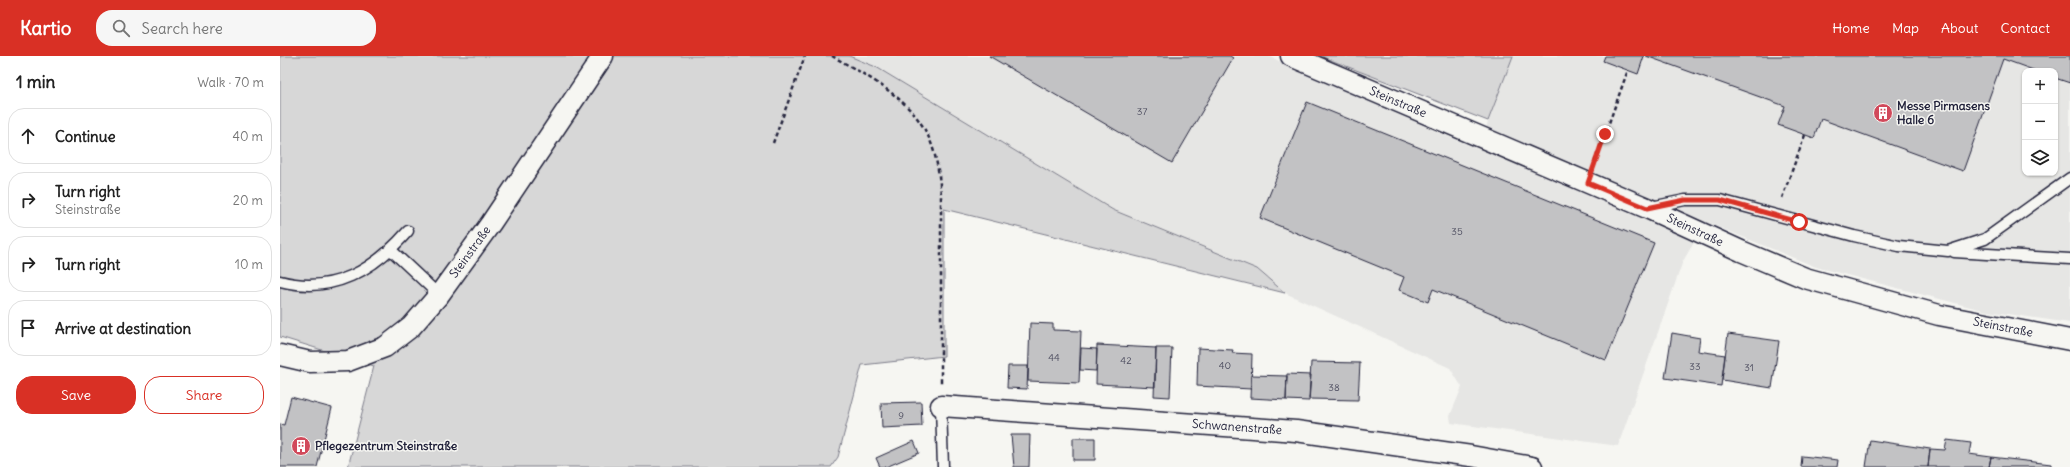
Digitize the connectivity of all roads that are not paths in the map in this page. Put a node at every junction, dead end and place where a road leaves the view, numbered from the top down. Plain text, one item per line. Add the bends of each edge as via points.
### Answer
1 (603, 56) edge
2 (1291, 56) edge
3 (2070, 178) edge
4 (1647, 208) junction
5 (408, 231) dead end
6 (391, 250) junction
7 (1948, 251) junction
8 (2070, 259) edge
9 (280, 281) edge
10 (439, 295) junction
11 (2070, 340) edge
12 (280, 355) edge
13 (941, 406) joint
14 (943, 467) edge
15 (1532, 467) edge

1 - 10 street, Steinstraße via 491,223
2 - 4 street, Steinstraße
3 - 7 lane via 1985,239
4 - 7 lane via 1685,200 1720,200 1854,236 1899,246
4 - 11 street, Steinstraße via 1805,278 1939,315
5 - 6 lane
6 - 9 lane via 371,267 317,286
6 - 10 lane
7 - 8 lane
10 - 12 street, Steinstraße via 411,327 385,347 348,361 310,362
13 - 14 lane
13 - 15 street, Schwanenstraße via 1296,431

